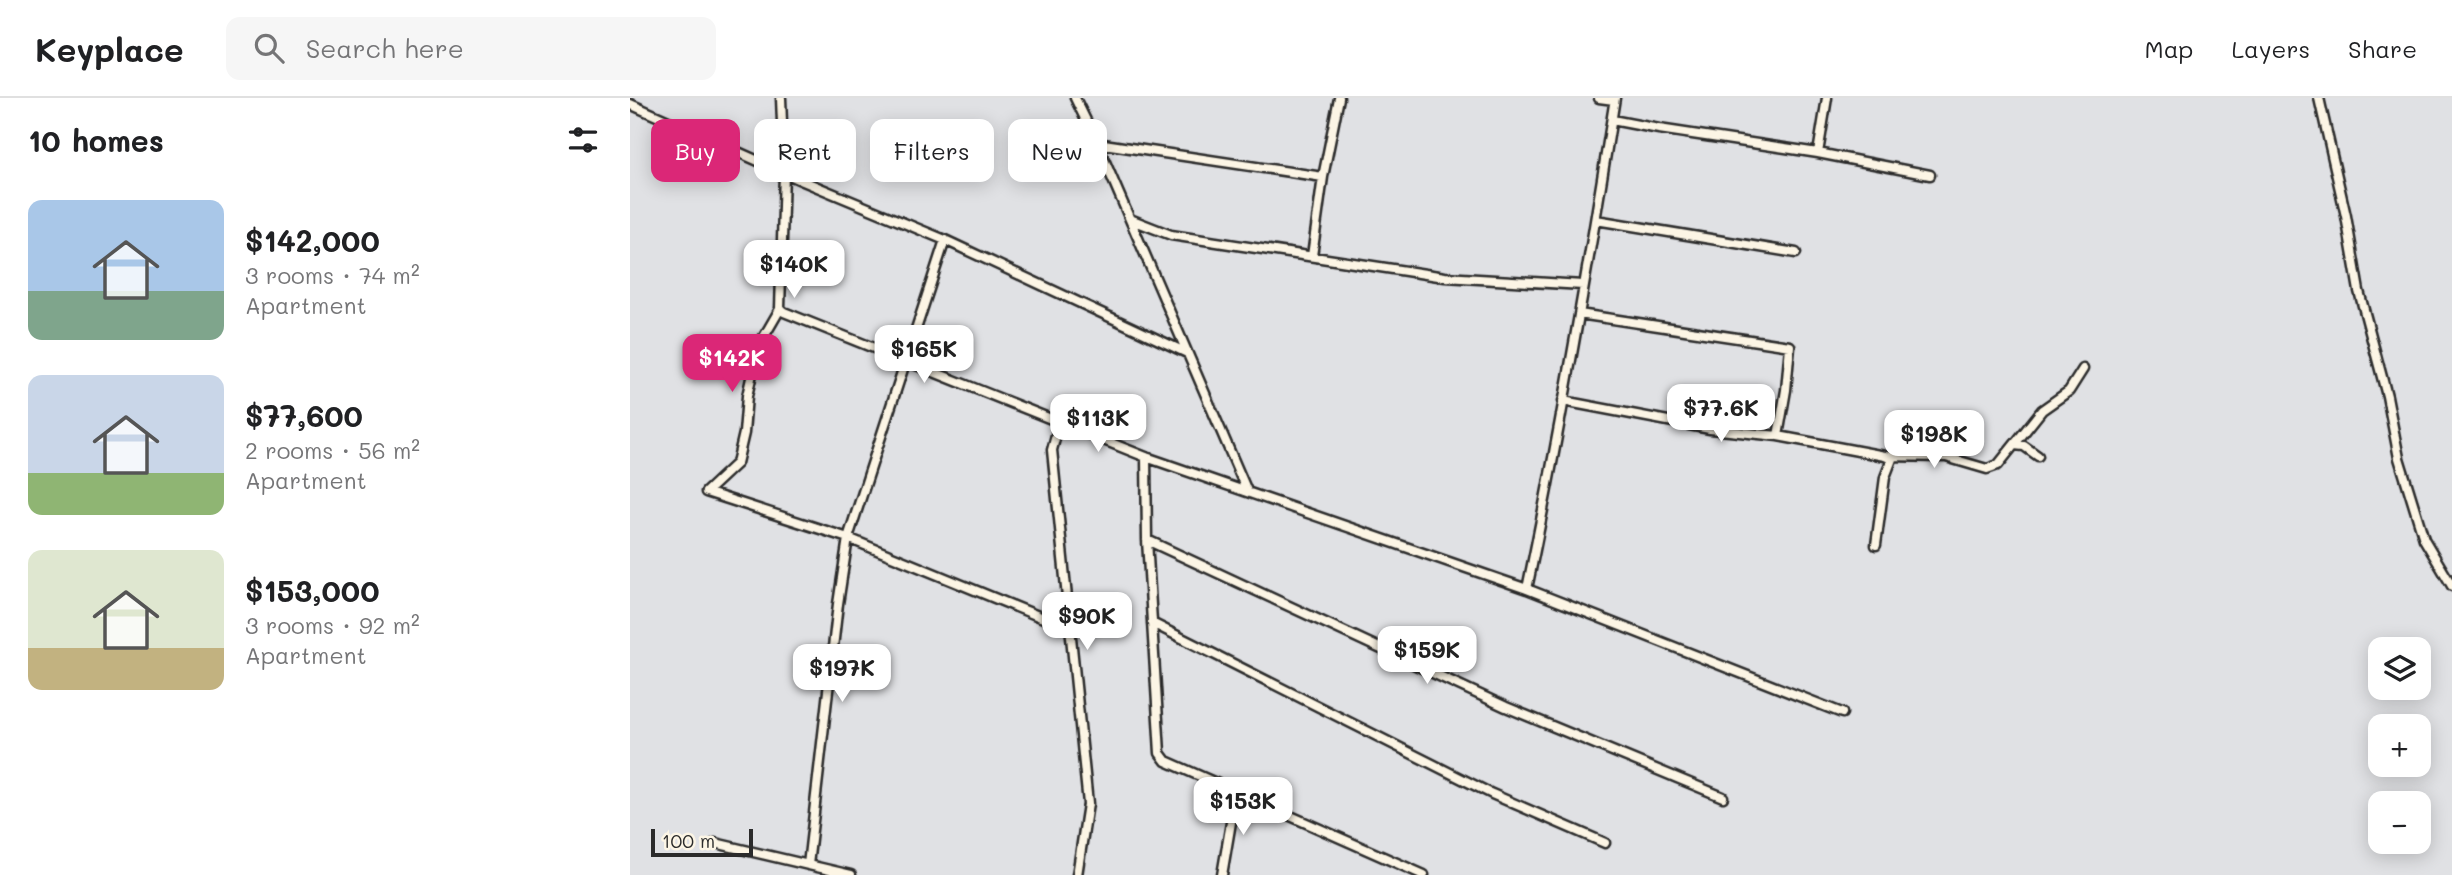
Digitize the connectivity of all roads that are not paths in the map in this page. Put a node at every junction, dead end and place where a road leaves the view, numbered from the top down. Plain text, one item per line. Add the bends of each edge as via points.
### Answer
1 (781, 98) edge
2 (1075, 98) edge
3 (1339, 98) edge
4 (1599, 98) edge
5 (1826, 98) edge
6 (2319, 98) edge
7 (1614, 99) edge
8 (630, 104) edge
9 (782, 119) edge
10 (1085, 119) edge
11 (1612, 120) junction
12 (1107, 145) edge
13 (1818, 153) junction
14 (754, 159) edge
15 (1107, 166) edge
16 (1930, 176) dead end
17 (1323, 177) junction
18 (784, 182) edge
19 (808, 182) edge
20 (1130, 219) junction
21 (1596, 220) junction
22 (945, 240) junction
23 (1796, 253) dead end
24 (1312, 256) junction
25 (1583, 285) junction
26 (780, 309) junction
27 (1579, 314) junction
28 (1187, 352) junction
29 (905, 362) junction
30 (2082, 369) dead end
31 (1563, 401) junction
32 (1059, 424) junction
33 (1778, 436) junction
34 (2014, 445) junction
35 (1885, 456) junction
36 (2038, 456) dead end
37 (1146, 457) junction
38 (1247, 491) junction
39 (848, 538) junction
40 (1147, 540) junction
41 (1876, 545) dead end
42 (2452, 586) edge
43 (1527, 590) junction
44 (1152, 623) junction
45 (1070, 629) junction
46 (1842, 713) dead end
47 (1236, 793) junction
48 (1723, 797) dead end
49 (715, 843) dead end
50 (1605, 843) dead end
51 (808, 865) junction
52 (851, 875) edge
53 (1077, 875) edge
54 (1222, 875) edge
55 (1424, 875) edge

1 - 9 street
2 - 10 street
3 - 17 street
4 - 7 street
5 - 13 street
6 - 42 street via 2399,458 2424,539
7 - 11 street
8 - 14 street
11 - 13 street
11 - 21 street
12 - 17 street
13 - 16 street
15 - 20 street
17 - 24 street
18 - 26 street
19 - 22 street
20 - 24 street via 1171,235
20 - 28 street
21 - 23 street
21 - 25 street
22 - 28 street
22 - 29 street
24 - 25 street via 1445,277
25 - 27 street
26 - 29 street
26 - 39 street via 758,346 737,463 706,492
27 - 31 street
27 - 33 street via 1790,346
28 - 38 street
29 - 32 street
29 - 39 street
30 - 34 street via 2069,391 2042,410
31 - 33 street via 1710,429
31 - 43 street
32 - 37 street
32 - 45 street via 1052,450
33 - 35 street
34 - 35 street via 1998,465 1987,469 1946,457
34 - 36 street
35 - 41 street via 1892,459 1885,477
37 - 38 street
37 - 40 street
38 - 43 street
39 - 45 street
39 - 51 street
40 - 44 street
40 - 48 street via 1506,707
43 - 46 street
44 - 47 street via 1160,752 1166,761
44 - 50 street via 1492,794
45 - 53 street via 1088,804
47 - 54 street
47 - 55 street
49 - 51 street
51 - 52 street

